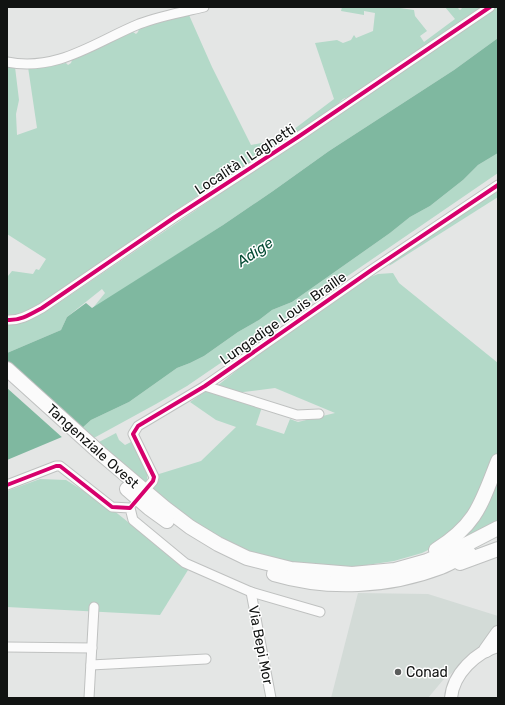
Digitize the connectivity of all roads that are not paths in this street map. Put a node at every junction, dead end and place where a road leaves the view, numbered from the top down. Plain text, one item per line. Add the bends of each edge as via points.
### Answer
1 (204, 7) edge
2 (490, 7) edge
3 (7, 62) edge
4 (498, 185) edge
5 (7, 320) edge
6 (7, 369) edge
7 (7, 382) edge
8 (205, 386) junction
9 (319, 414) dead end
10 (96, 456) junction
11 (498, 461) edge
12 (7, 485) edge
13 (147, 488) dead end
14 (498, 528) edge
15 (498, 538) edge
16 (498, 549) edge
17 (442, 566) junction
18 (352, 574) junction
19 (251, 592) junction
20 (94, 607) dead end
21 (320, 612) dead end
22 (498, 633) edge
23 (7, 647) edge
24 (92, 648) junction
25 (492, 648) edge
26 (206, 659) dead end
27 (91, 664) junction
28 (89, 698) edge
29 (271, 698) edge
30 (451, 698) edge

1 - 3 street via 159,17 57,61 29,64
2 - 5 street, Località I Laghetti via 42,308 26,316
4 - 8 street, Lungadige Louis Braille
6 - 10 highway, Tangenziale Ovest
7 - 10 highway, Tangenziale Ovest
8 - 9 street via 297,415
8 - 13 street, Lungadige Louis Braille via 135,429 133,434 154,475
10 - 17 highway, Tangenziale Ovest via 149,508 190,538 246,566 292,579 353,585 411,577
10 - 18 highway, Tangenziale Ovest via 190,527 247,558 291,570
11 - 18 highway via 479,510 464,529 449,542 419,558
12 - 19 street, Via Bepi Mor via 60,466 112,507 130,508 133,520 185,563
14 - 18 highway, Tangenziale Ovest via 427,561 395,570
15 - 17 highway, Tangenziale Ovest
16 - 17 highway via 463,563
19 - 21 street, Via Bepi Mor
19 - 29 street, Via Bepi Mor
20 - 24 street
22 - 25 highway
23 - 24 street
24 - 27 street
25 - 30 main road via 469,663 455,684
26 - 27 street
27 - 28 street

